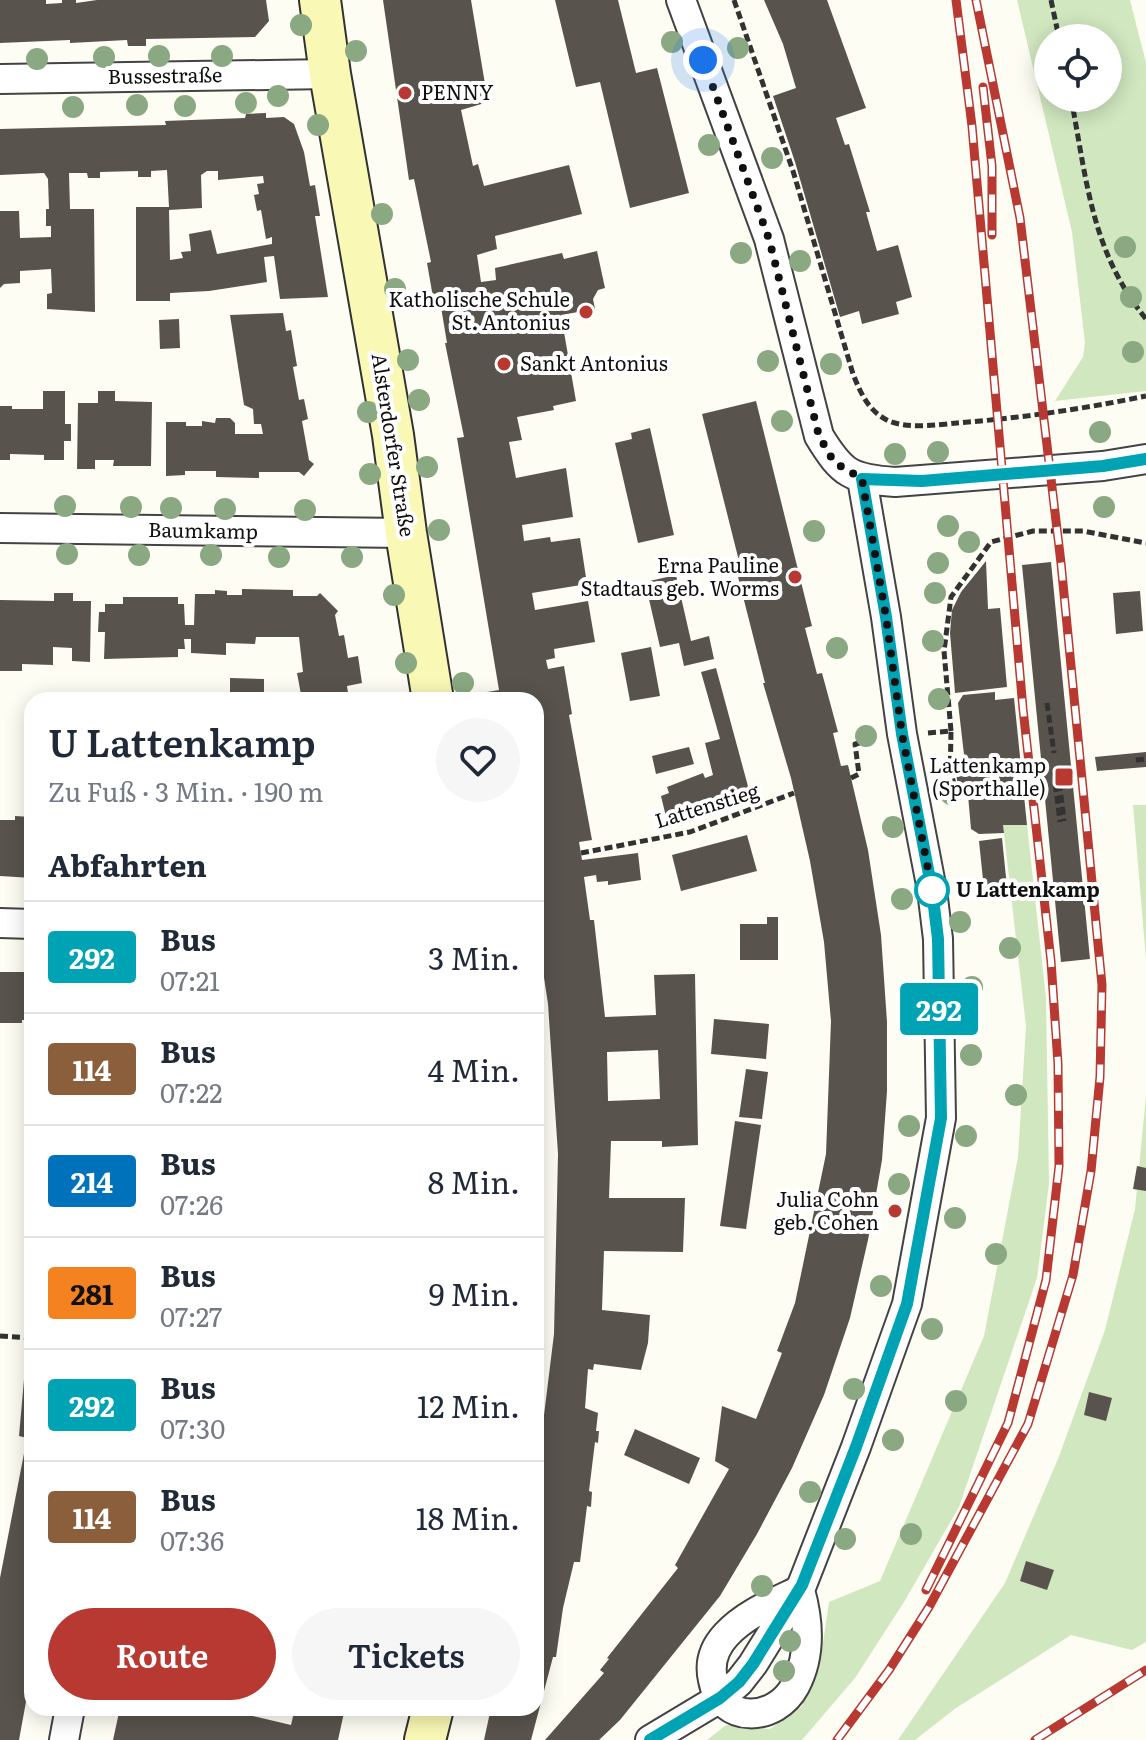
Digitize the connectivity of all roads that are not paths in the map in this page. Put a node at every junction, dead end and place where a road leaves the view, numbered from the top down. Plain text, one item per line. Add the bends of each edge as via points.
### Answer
1 (320, 0) edge
2 (681, 0) edge
3 (330, 74) junction
4 (0, 79) edge
5 (1146, 459) edge
6 (862, 479) junction
7 (0, 528) edge
8 (406, 533) junction
9 (432, 692) edge
10 (0, 923) edge
11 (24, 924) edge
12 (800, 1590) junction
13 (720, 1698) junction
14 (68, 1716) edge
15 (431, 1716) edge
16 (64, 1740) edge
17 (425, 1740) edge
18 (650, 1740) edge

1 - 3 street, Alsterdorfer Straße
2 - 6 street via 769,239 819,436 834,462
3 - 4 street, Bussestraße
3 - 8 street, Alsterdorfer Straße
5 - 6 street via 922,481
6 - 12 street via 932,890 938,939 941,1118 907,1304
7 - 8 street, Baumkamp
8 - 9 street, Alsterdorfer Straße
10 - 11 street
12 - 13 street via 753,1664
12 - 13 street via 741,1622 717,1647 711,1667
12 - 13 street via 808,1634 802,1666 787,1699 750,1715
13 - 18 street
14 - 16 street
15 - 17 street

